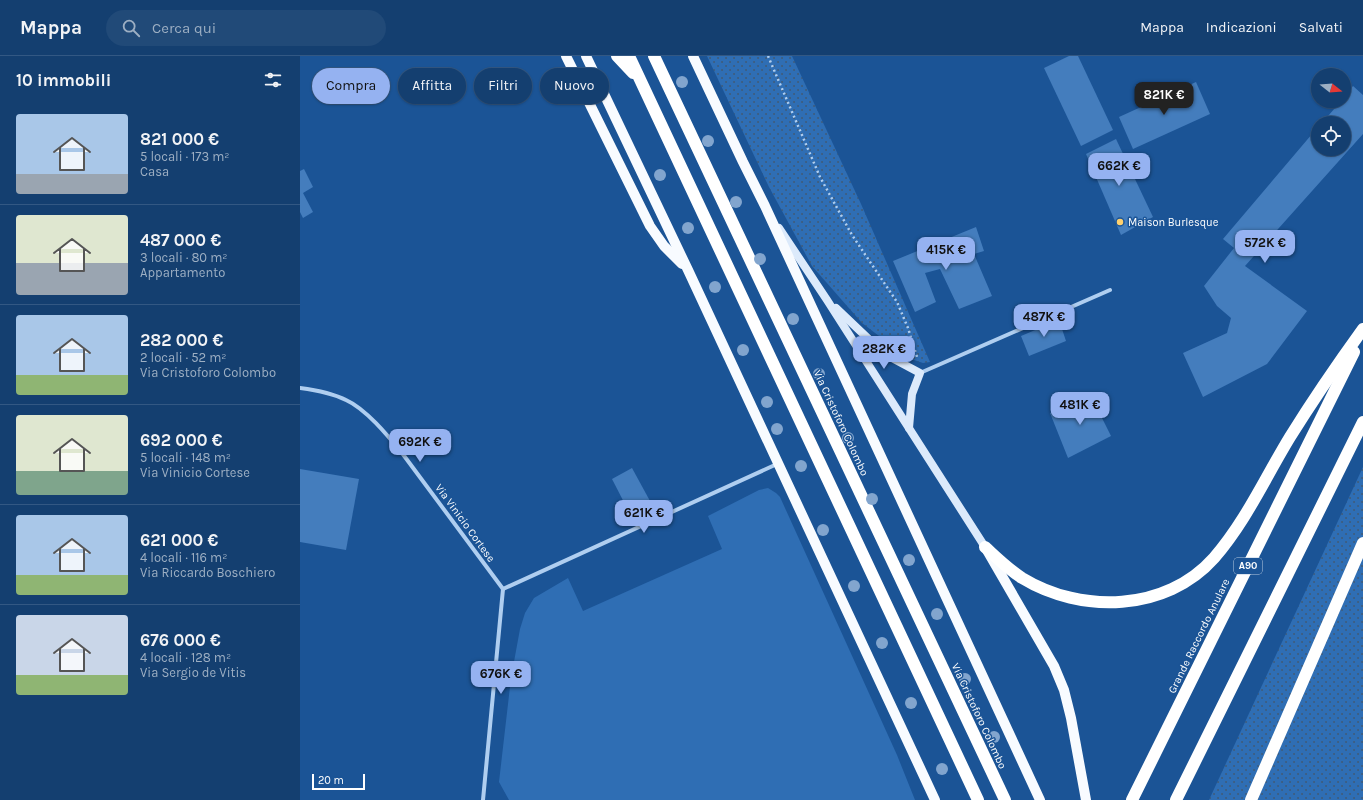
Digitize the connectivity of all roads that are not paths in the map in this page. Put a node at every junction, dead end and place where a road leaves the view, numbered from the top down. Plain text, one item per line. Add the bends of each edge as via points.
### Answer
1 (566, 56) edge
2 (586, 56) edge
3 (617, 56) edge
4 (629, 56) edge
5 (654, 56) edge
6 (693, 56) edge
7 (640, 80) junction
8 (765, 206) junction
9 (688, 270) junction
10 (1110, 290) dead end
11 (827, 300) junction
12 (1363, 329) edge
13 (1363, 333) edge
14 (922, 373) junction
15 (300, 388) edge
16 (1363, 422) edge
17 (909, 428) junction
18 (778, 464) junction
19 (1363, 543) edge
20 (985, 547) junction
21 (503, 589) junction
22 (484, 800) edge
23 (935, 800) edge
24 (978, 800) edge
25 (1005, 800) edge
26 (1040, 800) edge
27 (1086, 800) edge
28 (1132, 800) edge
29 (1176, 800) edge
30 (1251, 800) edge

1 - 9 main road via 650,226 664,246
2 - 9 main road
3 - 7 highway
4 - 7 highway
5 - 25 highway, Via Cristoforo Colombo
6 - 8 main road, Via Cristoforo Colombo
7 - 24 highway
8 - 11 main road
8 - 26 main road, Via Cristoforo Colombo
9 - 18 main road
10 - 14 street
11 - 14 main road via 877,347 892,358
11 - 17 main road
12 - 20 highway via 1312,402 1232,535 1213,559 1185,582 1159,594 1136,600 1082,600 1045,589 1023,578
13 - 28 highway, Grande Raccordo Anulare / A90
14 - 17 main road via 912,394
15 - 21 street, Via Vinicio Cortese via 346,400 369,417 402,453
16 - 29 highway
17 - 20 main road
18 - 21 street
18 - 23 main road
19 - 30 highway
20 - 27 main road via 1059,678 1068,705
21 - 22 street

